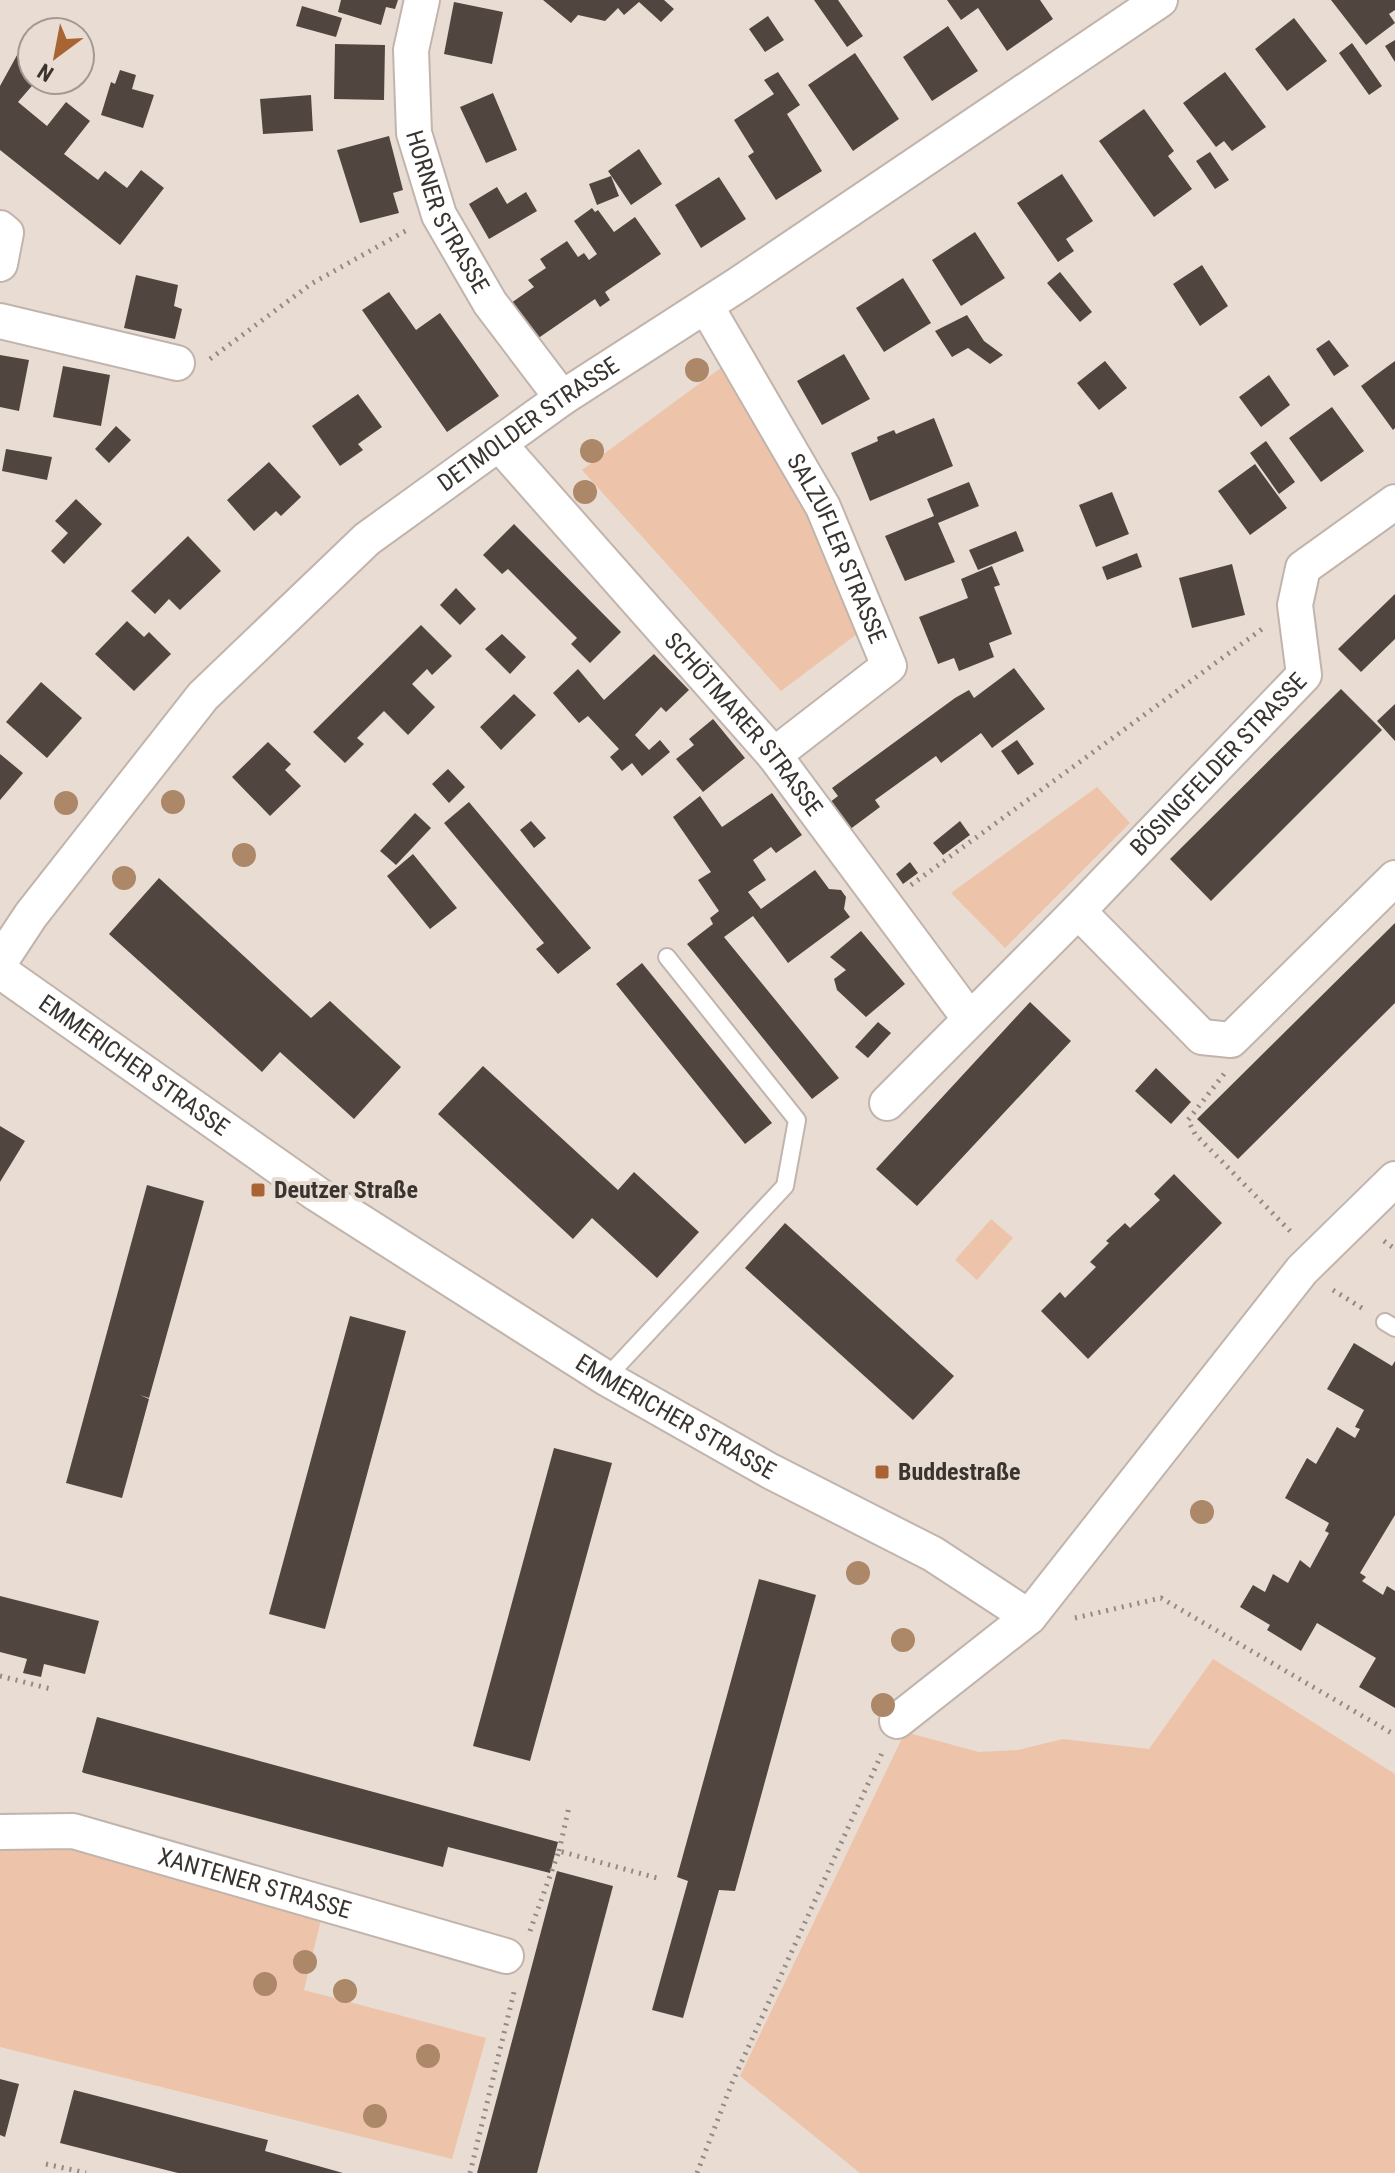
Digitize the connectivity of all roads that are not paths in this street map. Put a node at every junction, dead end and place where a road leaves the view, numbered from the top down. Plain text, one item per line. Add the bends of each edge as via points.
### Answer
1 (422, 0) edge
2 (1160, 0) edge
3 (0, 228) edge
4 (0, 264) edge
5 (706, 306) junction
6 (0, 321) edge
7 (177, 363) road end
8 (562, 398) junction
9 (499, 444) junction
10 (1395, 502) edge
11 (774, 755) junction
12 (1395, 878) edge
13 (1078, 911) junction
14 (667, 957) dead end
15 (0, 962) edge
16 (0, 971) edge
17 (969, 1018) junction
18 (887, 1103) dead end
19 (1395, 1179) edge
20 (606, 1378) junction
21 (1029, 1617) junction
22 (897, 1721) road end
23 (0, 1832) edge
24 (514, 1957) road end

1 - 8 street, HORNER STRASSE via 411,50 414,133 439,215 490,303
2 - 5 street, DETMOLDER STRASSE
3 - 4 street via 6,233
5 - 8 street, DETMOLDER STRASSE
5 - 11 street, SALZUFLER STRASSE via 823,507 889,666
6 - 7 street
8 - 9 street, DETMOLDER STRASSE
9 - 11 street, SCHÖTMARER STRASSE
9 - 15 street, DETMOLDER STRASSE via 367,539 203,696
10 - 13 street, BÖSINGFELDER STRASSE via 1303,568 1295,605 1304,675
11 - 17 street, SCHÖTMARER STRASSE
12 - 13 street via 1231,1040 1202,1037
13 - 17 street, BÖSINGFELDER STRASSE
14 - 20 lane via 797,1120 785,1186
16 - 20 street, EMMERICHER STRASSE via 317,1194
17 - 18 street, BÖSINGFELDER STRASSE
19 - 21 street via 1309,1264
20 - 21 street, EMMERICHER STRASSE via 770,1471 933,1554
21 - 22 street
23 - 24 street, XANTENER STRASSE via 73,1831

